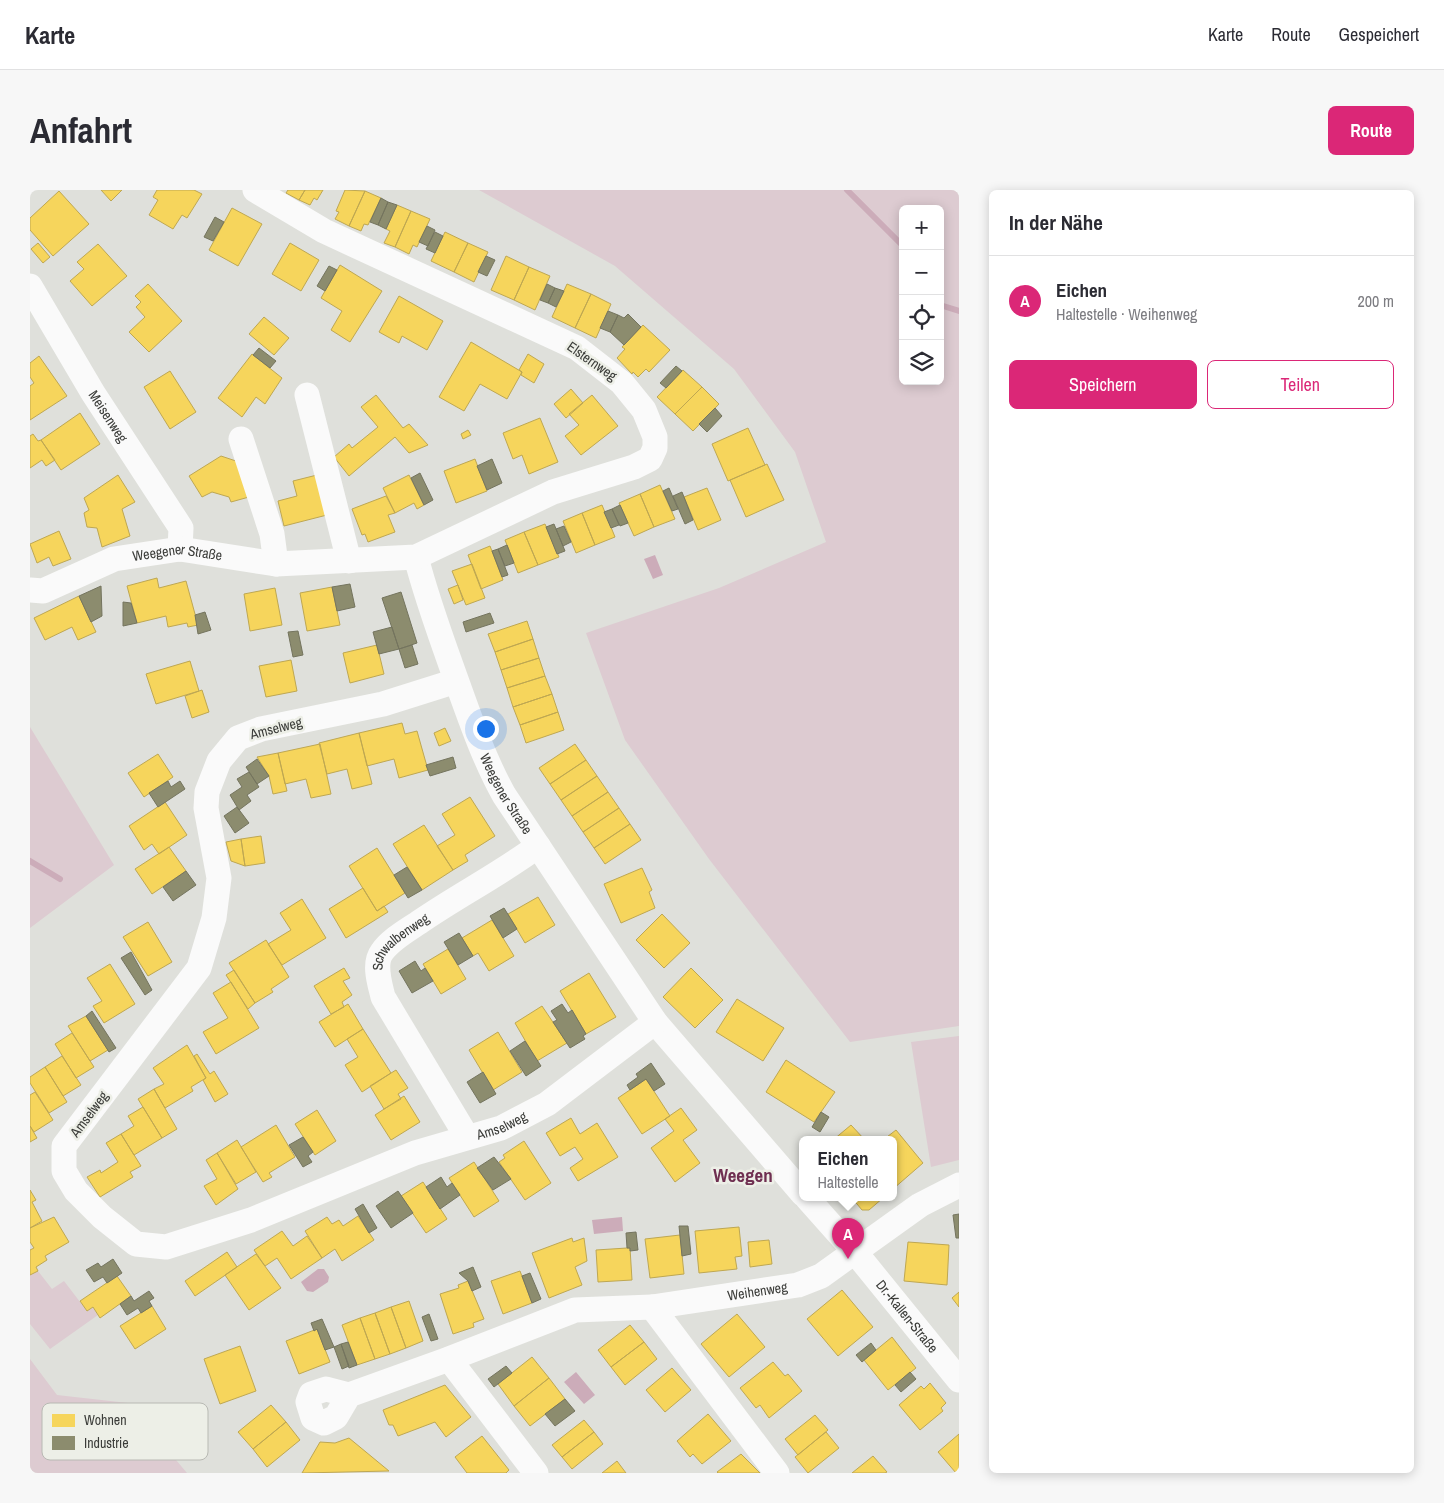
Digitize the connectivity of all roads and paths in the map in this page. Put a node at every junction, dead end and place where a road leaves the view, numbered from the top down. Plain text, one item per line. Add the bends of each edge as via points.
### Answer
1 (255, 190) edge
2 (30, 286) edge
3 (306, 395) dead end
4 (241, 438) dead end
5 (180, 549) junction
6 (416, 557) junction
7 (349, 561) junction
8 (276, 564) junction
9 (30, 590) edge
10 (456, 680) junction
11 (538, 846) junction
12 (655, 1022) junction
13 (467, 1137) junction
14 (959, 1185) edge
15 (799, 1189) edge
16 (810, 1201) edge
17 (855, 1252) junction
18 (652, 1307) junction
19 (450, 1359) junction
20 (959, 1380) edge
21 (349, 1395) dead end
22 (536, 1473) edge
23 (777, 1473) edge

1 - 6 street, Elsternweg via 324,231 576,348 622,383 644,410 655,437 650,459 553,492
2 - 5 street, Meisenweg via 93,393 181,528
3 - 7 street
4 - 8 street via 272,534
5 - 8 street, Weegener Straße
5 - 9 street, Weegener Straße via 114,559 43,591
6 - 7 street, Weegener Straße
6 - 10 street, Weegener Straße via 428,606
7 - 8 street, Weegener Straße
10 - 11 street, Weegener Straße via 486,763
10 - 13 street, Amselweg via 383,704 261,729 238,738 219,761 207,792 206,808 219,878 214,918 198,968 64,1146 64,1171 76,1191 136,1244 166,1247 251,1220 415,1153
11 - 12 street, Weegener Straße
11 - 13 street, Schwalbenweg via 395,938 380,953 378,973 383,997
12 - 13 street, Amselweg via 547,1104 501,1128
12 - 15 street, Weegener Straße
14 - 17 street, Weihenweg via 920,1205
16 - 17 street
17 - 18 street, Weihenweg via 821,1276 798,1285
17 - 20 street, Dr.-Kallen-Straße
18 - 19 street, Weihenweg via 575,1310
18 - 23 street
19 - 21 street, Weihenweg
19 - 22 street

